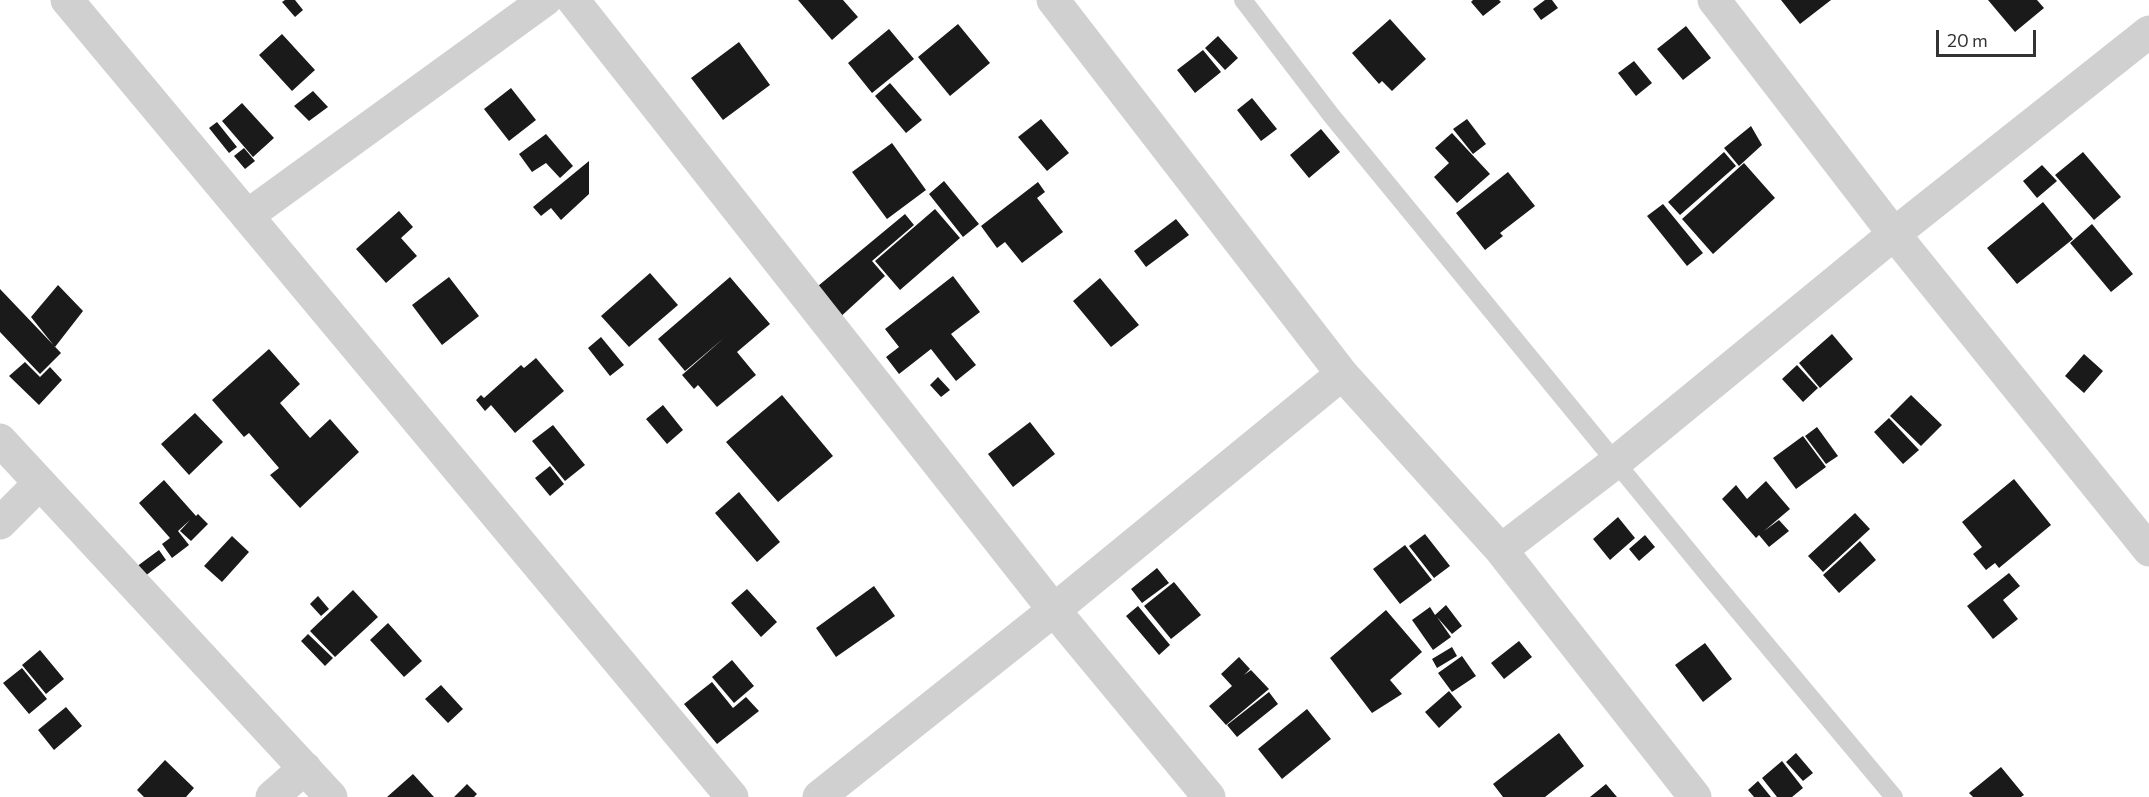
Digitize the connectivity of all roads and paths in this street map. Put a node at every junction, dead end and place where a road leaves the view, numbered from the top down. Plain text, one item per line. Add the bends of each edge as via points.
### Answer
1 (67, 0) edge
2 (545, 0) edge
3 (573, 0) edge
4 (1053, 0) edge
5 (1243, 0) edge
6 (1714, 0) edge
7 (2149, 32) edge
8 (248, 216) junction
9 (1894, 234) junction
10 (1342, 374) junction
11 (0, 440) edge
12 (1616, 462) junction
13 (40, 483) junction
14 (0, 523) edge
15 (1501, 550) junction
16 (2149, 550) edge
17 (1054, 610) junction
18 (304, 768) junction
19 (272, 797) edge
20 (331, 797) edge
21 (732, 797) edge
22 (819, 797) edge
23 (1209, 797) edge
24 (1695, 797) edge
25 (1894, 797) edge

1 - 8 street
2 - 8 street
3 - 17 street
4 - 10 street
5 - 12 lane via 1331,115
6 - 9 street
7 - 9 street
8 - 21 street
9 - 12 street
9 - 16 street
10 - 15 street
10 - 17 street
11 - 13 street
12 - 15 street
12 - 25 lane
13 - 14 street
13 - 18 street
15 - 24 street
17 - 22 street
17 - 23 street
18 - 19 street
18 - 20 street

